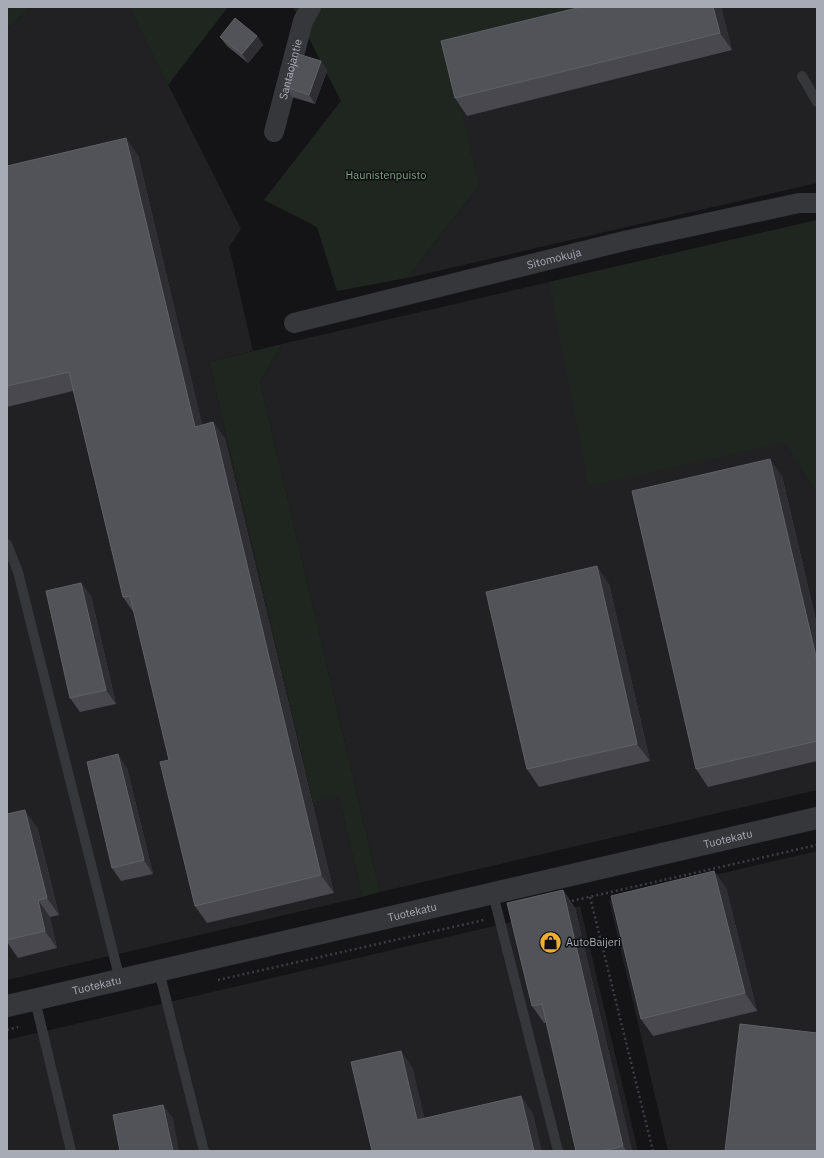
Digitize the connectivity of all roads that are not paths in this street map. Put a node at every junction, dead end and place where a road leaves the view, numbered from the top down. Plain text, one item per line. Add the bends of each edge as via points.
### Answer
1 (311, 7) edge
2 (802, 76) dead end
3 (817, 102) edge
4 (274, 132) dead end
5 (817, 203) edge
6 (294, 323) dead end
7 (7, 544) edge
8 (817, 818) edge
9 (493, 894) junction
10 (159, 971) junction
11 (120, 980) junction
12 (35, 1000) junction
13 (7, 1006) edge
14 (71, 1151) edge
15 (204, 1151) edge
16 (558, 1151) edge

1 - 4 street, Santaojantie via 303,22
2 - 3 lane
5 - 6 street, Sitomokuja via 799,203 624,240
7 - 11 lane via 18,572
8 - 9 street, Tuotekatu
9 - 10 street, Tuotekatu
9 - 16 lane
10 - 11 street, Tuotekatu
10 - 15 lane
11 - 12 street, Tuotekatu
12 - 13 street, Tuotekatu
12 - 14 lane

